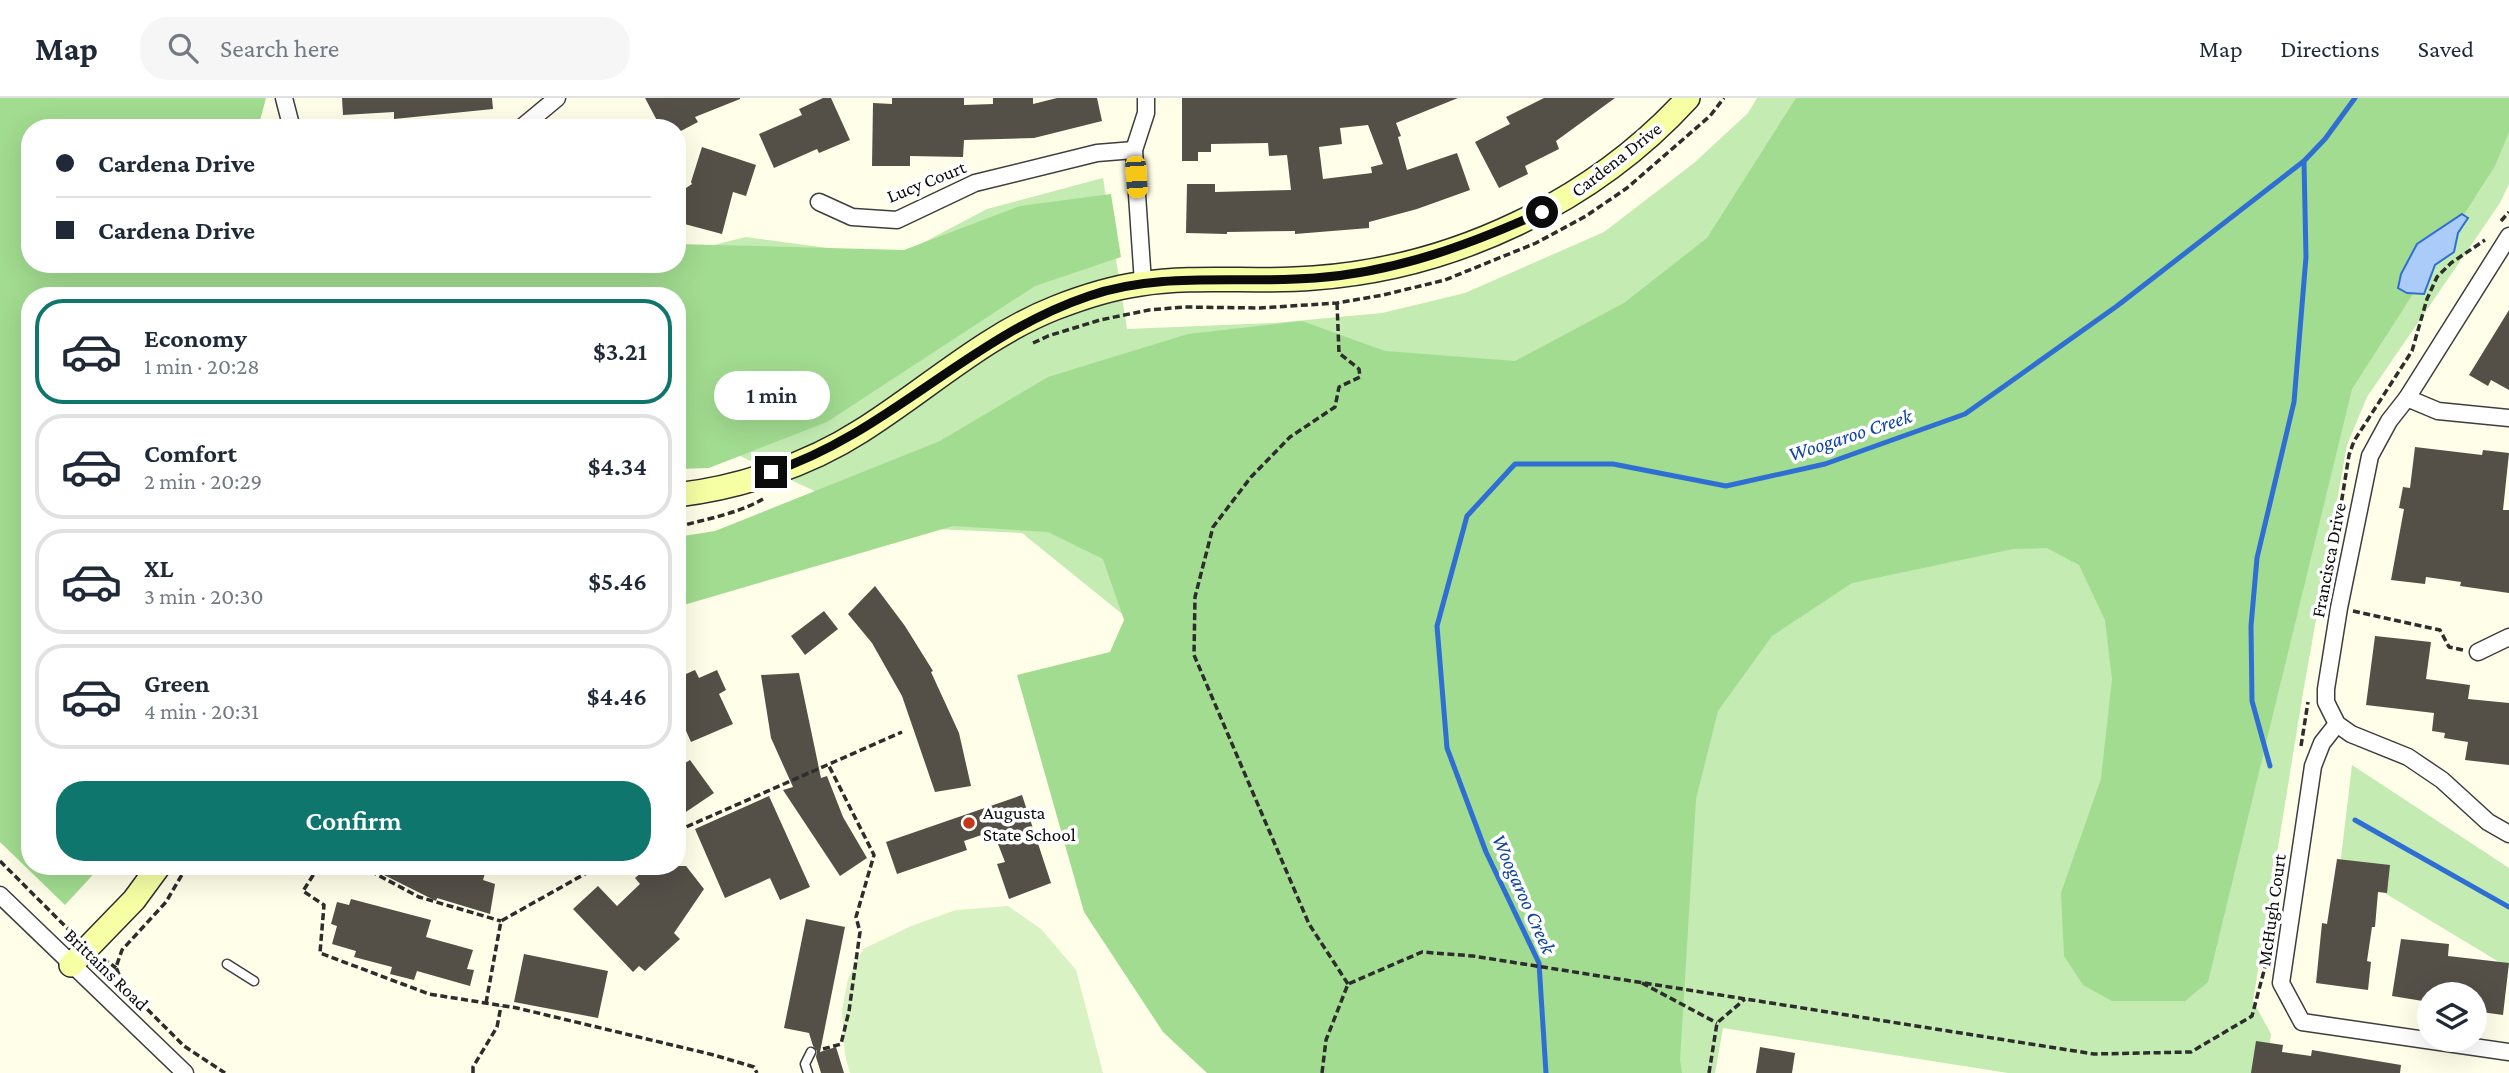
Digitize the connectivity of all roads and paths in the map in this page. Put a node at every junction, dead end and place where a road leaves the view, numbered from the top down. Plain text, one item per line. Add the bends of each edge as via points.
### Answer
1 (284, 98) edge
2 (557, 98) edge
3 (1146, 98) edge
4 (1688, 98) edge
5 (289, 119) edge
6 (532, 119) edge
7 (1134, 150) junction
8 (819, 202) dead end
9 (2509, 236) edge
10 (1143, 283) junction
11 (1030, 344) dead end
12 (2407, 398) junction
13 (2509, 418) edge
14 (686, 493) edge
15 (762, 499) dead end
16 (686, 525) edge
17 (2339, 608) junction
18 (2509, 637) edge
19 (2479, 652) joint
20 (2337, 724) junction
21 (902, 732) dead end
22 (828, 764) junction
23 (686, 827) edge
24 (2509, 834) edge
25 (0, 861) edge
26 (152, 875) edge
27 (182, 875) edge
28 (313, 875) edge
29 (378, 875) edge
30 (583, 875) edge
31 (0, 895) edge
32 (501, 921) junction
33 (88, 947) junction
34 (227, 964) dead end
35 (71, 965) junction
36 (2265, 967) dead end
37 (117, 968) junction
38 (254, 981) dead end
39 (1639, 981) junction
40 (1348, 984) junction
41 (1745, 999) junction
42 (486, 1003) junction
43 (501, 1006) junction
44 (1717, 1023) junction
45 (811, 1052) joint
46 (2509, 1052) edge
47 (185, 1073) edge
48 (225, 1073) edge
49 (474, 1073) edge
50 (757, 1073) edge
51 (808, 1073) edge
52 (1322, 1073) edge
53 (1709, 1073) edge

1 - 5 street
2 - 6 street
3 - 7 street
4 - 10 street, Cardena Drive via 1646,139 1587,184 1542,212 1451,250 1360,273 1315,278
7 - 8 street, Lucy Court via 1097,153 975,183 897,220 852,217
7 - 10 street
9 - 12 street, Francisca Drive
10 - 14 street, Cardena Drive via 1091,295 1006,333 827,450 747,480
11 - 40 path via 1100,320 1149,310 1338,303 1339,353 1361,374 1339,387 1335,407 1290,437 1251,477 1213,527 1195,597 1194,655 1309,924
12 - 13 street via 2438,411
12 - 17 street, Francisca Drive via 2370,456
15 - 16 path
17 - 19 path via 2440,630 2449,648
17 - 20 street, Francisca Drive via 2326,689 2326,702
18 - 19 street
20 - 24 street via 2408,757
20 - 46 street, McHugh Court via 2322,743 2314,765 2281,984 2302,1021
21 - 22 path
22 - 23 path
22 - 45 path via 874,855 856,917 860,932 841,1044
25 - 33 path
26 - 33 street
27 - 37 path via 166,902 122,950
28 - 42 path via 303,891 324,905 320,953 429,994
29 - 32 path via 419,897
30 - 32 path
31 - 35 street, Brittains Road
32 - 42 path
33 - 35 street
33 - 37 path
34 - 38 lane
35 - 47 street, Brittains Road
36 - 41 path via 2252,1016 2192,1052 2094,1054
37 - 48 path via 123,985 184,1046
39 - 40 path via 1422,952
39 - 41 path
39 - 44 path
40 - 52 path via 1326,1040
41 - 44 path
42 - 43 path
43 - 49 path via 497,1027 473,1067
43 - 50 path via 714,1055 754,1067
44 - 53 path
45 - 51 lane via 805,1063

